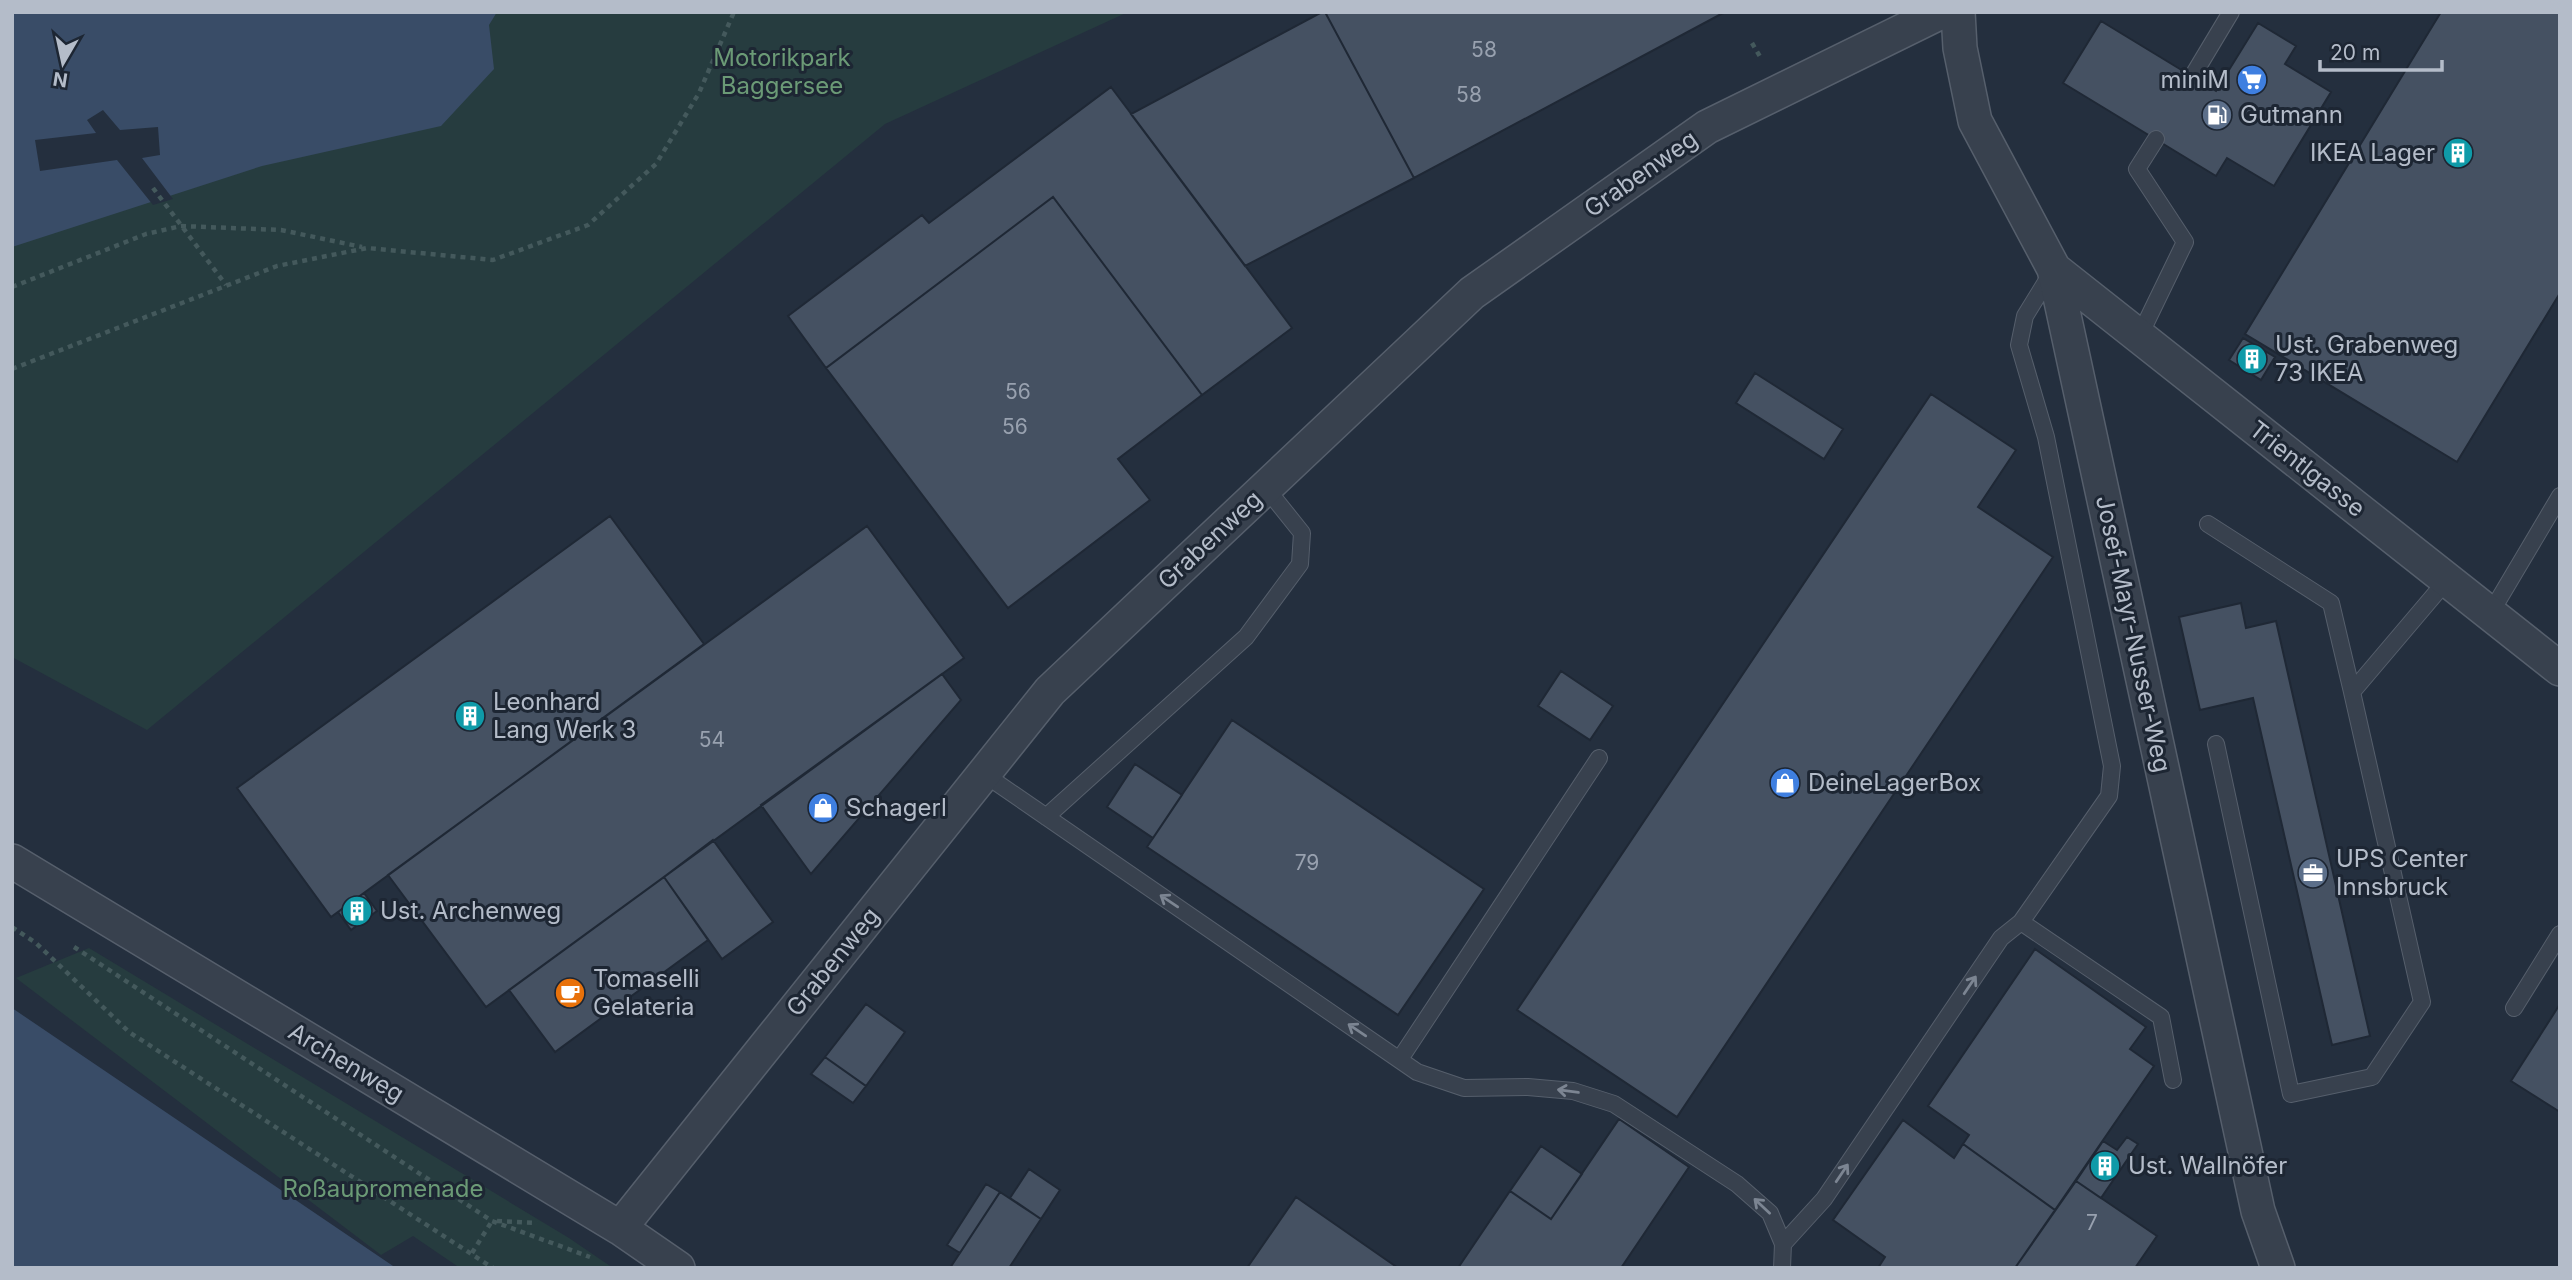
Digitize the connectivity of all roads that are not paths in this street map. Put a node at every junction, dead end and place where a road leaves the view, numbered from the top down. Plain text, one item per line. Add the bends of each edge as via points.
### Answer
1 (1941, 12) edge
2 (1958, 12) edge
3 (2231, 12) edge
4 (2192, 77) dead end
5 (2156, 139) dead end
6 (2054, 270) junction
7 (2139, 337) junction
8 (1266, 488) junction
9 (2560, 496) edge
10 (2208, 524) dead end
11 (2447, 580) junction
12 (2490, 614) junction
13 (2560, 669) edge
14 (2352, 692) junction
15 (2216, 744) dead end
16 (1599, 758) dead end
17 (984, 774) junction
18 (1046, 817) junction
19 (13, 862) edge
20 (2021, 922) junction
21 (2560, 934) edge
22 (2514, 1007) dead end
23 (1400, 1059) junction
24 (2174, 1080) dead end
25 (620, 1228) junction
26 (1783, 1244) junction
27 (678, 1268) edge
28 (1782, 1268) edge
29 (2278, 1268) edge

1 - 8 street, Grabenweg via 1707,127 1472,293
2 - 6 street, Josef-Mayr-Nusser-Weg via 1960,48 1975,121
3 - 4 lane
5 - 7 lane via 2137,169 2185,242
6 - 7 street, Trientlgasse
6 - 20 lane via 2025,316 2019,345 2046,437 2112,766 2109,796
6 - 29 street, Josef-Mayr-Nusser-Weg via 2258,1211
7 - 11 street, Trientlgasse
8 - 17 street, Grabenweg via 1050,691
8 - 18 lane via 1302,533 1300,564 1246,636
9 - 12 lane
10 - 14 lane via 2331,603
11 - 12 street, Trientlgasse
11 - 14 lane
12 - 13 street, Trientlgasse
14 - 15 lane via 2422,1002 2372,1077 2291,1094
16 - 23 lane
17 - 18 lane
17 - 25 street, Grabenweg
23 -> 18 lane
19 - 25 street, Archenweg
20 - 24 lane via 2161,1017
26 -> 20 lane via 1824,1199 2001,938
21 - 22 lane
26 -> 23 lane via 1770,1213 1737,1184 1614,1104 1573,1091 1464,1088 1417,1072
25 - 27 street, Archenweg
26 - 28 lane

